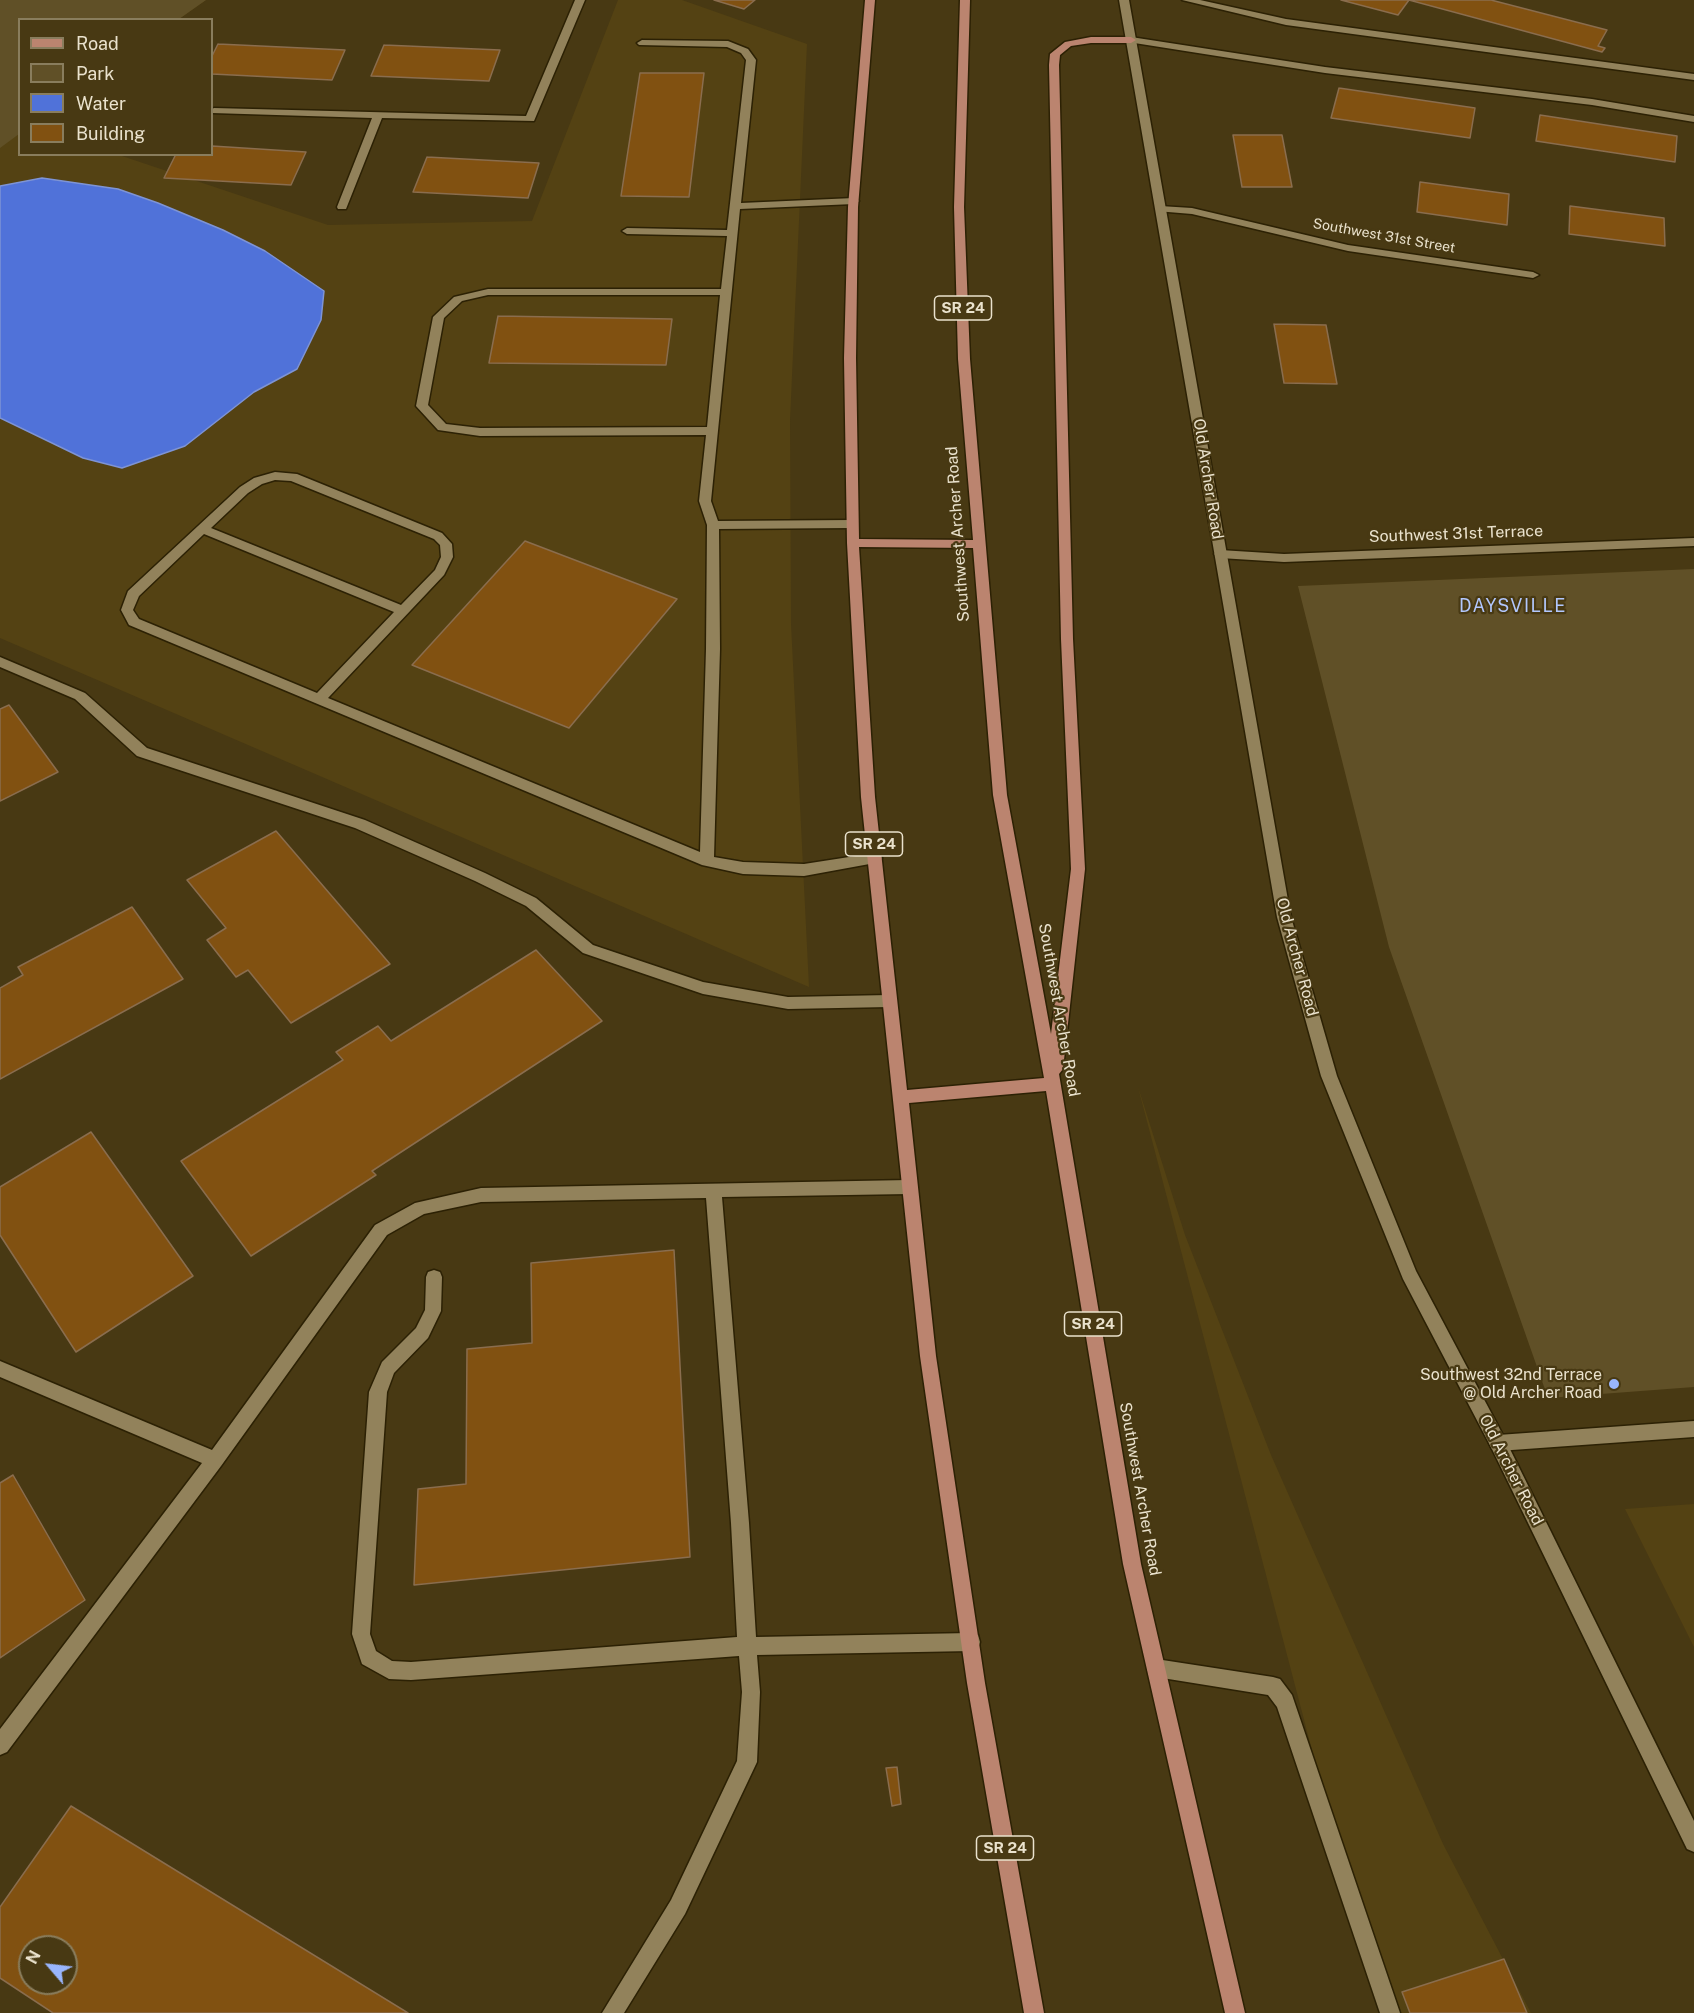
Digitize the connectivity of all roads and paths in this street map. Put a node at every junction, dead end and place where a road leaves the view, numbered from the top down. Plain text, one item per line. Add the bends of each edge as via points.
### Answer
1 (580, 0) edge
2 (870, 0) edge
3 (965, 0) edge
4 (1124, 0) edge
5 (1187, 0) edge
6 (1209, 2) edge
7 (1131, 40) junction
8 (642, 44) dead end
9 (1694, 77) edge
10 (214, 111) dead end
11 (377, 117) junction
12 (1694, 119) edge
13 (854, 201) junction
14 (735, 206) junction
15 (342, 207) dead end
16 (1160, 209) junction
17 (627, 231) dead end
18 (731, 233) junction
19 (1533, 275) dead end
20 (726, 292) junction
21 (712, 431) junction
22 (852, 524) junction
23 (713, 525) junction
24 (202, 529) junction
25 (1694, 542) edge
26 (853, 543) junction
27 (978, 544) junction
28 (1220, 554) junction
29 (403, 611) junction
30 (0, 662) edge
31 (319, 699) junction
32 (875, 858) junction
33 (707, 861) junction
34 (889, 1001) junction
35 (1053, 1084) junction
36 (899, 1096) junction
37 (909, 1187) junction
38 (713, 1191) junction
39 (434, 1277) dead end
40 (0, 1369) edge
41 (1694, 1429) edge
42 (1498, 1443) junction
43 (215, 1460) junction
44 (971, 1642) junction
45 (747, 1646) junction
46 (1156, 1668) junction
47 (0, 1745) edge
48 (1694, 1842) edge
49 (612, 2013) edge
50 (1034, 2013) edge
51 (1235, 2013) edge
52 (1390, 2013) edge

1 - 11 street via 530,119
2 - 13 main road, SR 24
3 - 27 main road, Southwest Archer Road / SR 24 via 959,207 964,359
4 - 7 street, Old Archer Road
5 - 6 street
6 - 9 street via 1286,22
7 - 12 street
7 - 16 street, Old Archer Road
7 - 35 main road via 1068,44 1055,54 1053,65 1067,639 1078,869
8 - 14 street via 728,44 745,51 751,60
10 - 11 street
11 - 15 street
13 - 14 street
13 - 22 main road, SR 24 via 850,358
14 - 18 street
16 - 19 street, Southwest 31st Street via 1192,211 1348,248
16 - 28 street, Old Archer Road
17 - 18 street
18 - 20 street
20 - 21 street
20 - 21 street via 488,292 458,299 439,317 422,406 442,427 480,432
21 - 23 street via 705,501
22 - 23 street
22 - 26 main road, SR 24
23 - 33 street
24 - 29 street
24 - 29 street via 258,481 275,476 304,481 438,536 446,544 447,556 440,572
24 - 31 street via 133,594 127,610 134,622
25 - 28 street, Southwest 31st Terrace via 1284,558
26 - 27 main road
26 - 32 main road, SR 24
27 - 35 main road, Southwest Archer Road / SR 24 via 1000,795
28 - 42 street, Old Archer Road via 1284,917 1329,1076 1409,1274
29 - 31 street
30 - 34 street via 80,696 142,752 360,824 531,902 588,949 703,988 788,1002
31 - 33 street
32 - 33 street via 804,870 743,868
32 - 34 main road, SR 24
34 - 36 main road, SR 24
35 - 36 main road
35 - 46 main road, Southwest Archer Road / SR 24 via 1132,1564
36 - 37 main road, SR 24
37 - 38 street
37 - 44 main road, SR 24 via 928,1356
38 - 43 street via 481,1195 421,1208 381,1230
38 - 45 street
39 - 45 street via 433,1311 422,1333 388,1368 378,1392 361,1634 369,1657 389,1670 411,1671
40 - 43 street
41 - 42 street
42 - 48 street, Old Archer Road
43 - 47 street
44 - 45 street
44 - 50 main road, SR 24
45 - 49 street via 751,1692 747,1762 678,1907
46 - 51 main road, Southwest Archer Road / SR 24
46 - 52 street via 1273,1686 1285,1702

